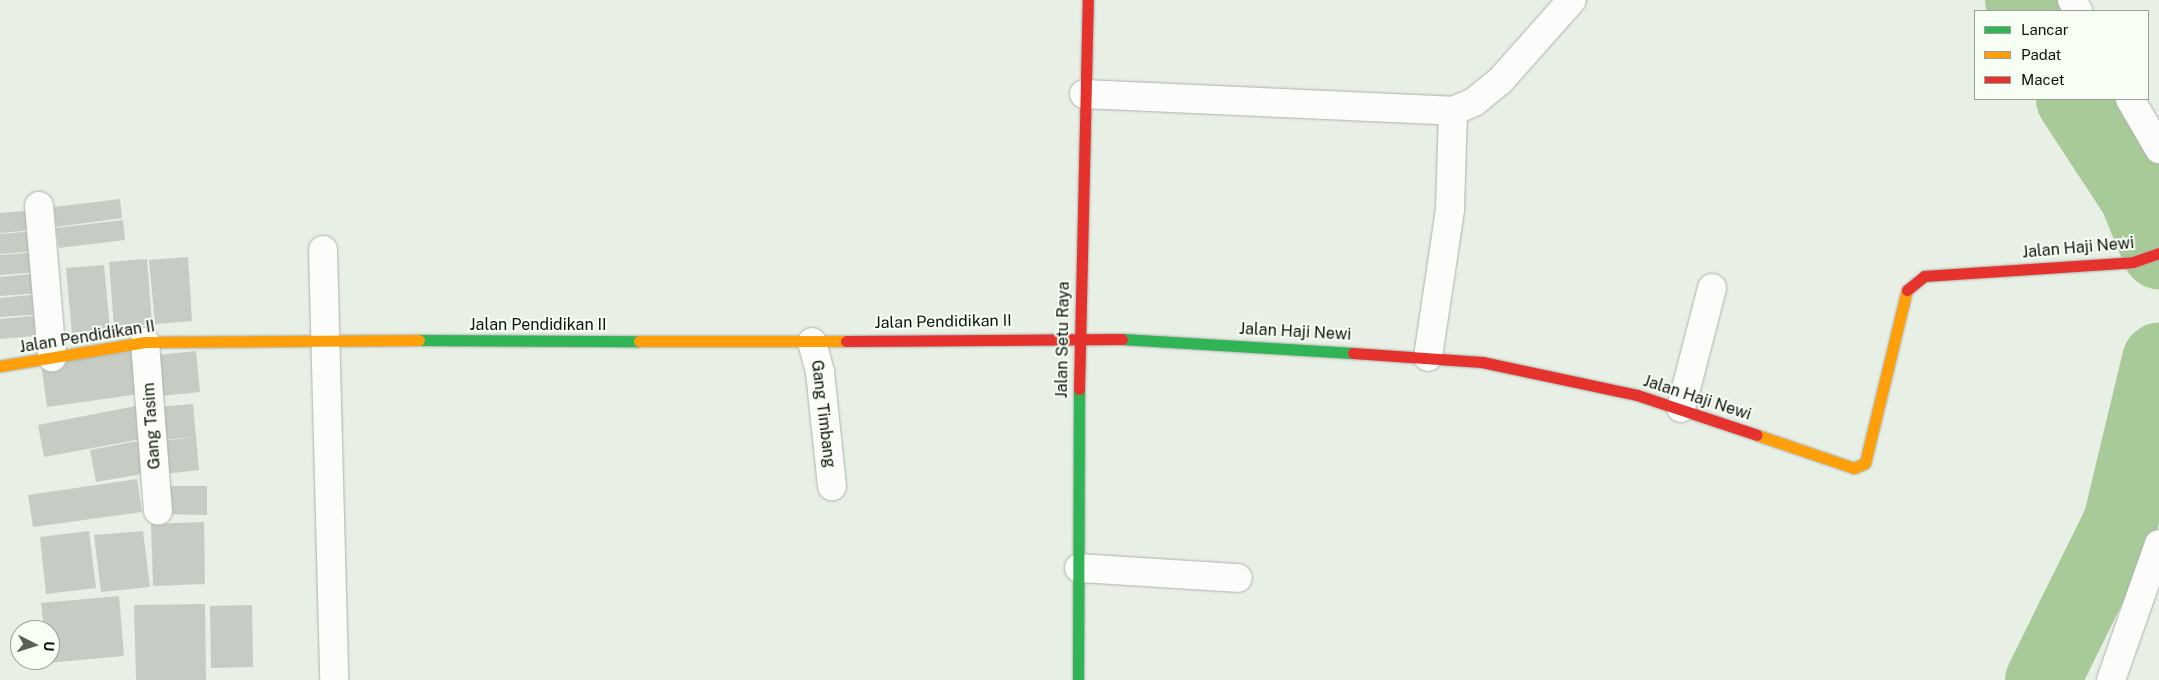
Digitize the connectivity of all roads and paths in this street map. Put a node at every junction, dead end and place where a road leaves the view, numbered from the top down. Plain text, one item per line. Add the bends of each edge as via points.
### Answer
1 (1088, 0) edge
2 (1572, 0) edge
3 (1084, 94) junction
4 (2131, 100) edge
5 (1453, 111) junction
6 (2159, 149) edge
7 (39, 206) dead end
8 (323, 250) dead end
9 (2159, 253) edge
10 (1712, 288) dead end
11 (1079, 337) junction
12 (326, 341) junction
13 (145, 342) junction
14 (812, 342) junction
15 (52, 357) junction
16 (1428, 357) junction
17 (0, 366) edge
18 (1680, 408) junction
19 (832, 486) dead end
20 (158, 511) dead end
21 (2159, 544) edge
22 (1079, 568) junction
23 (1238, 578) dead end
24 (334, 680) edge
25 (1078, 680) edge
26 (2111, 680) edge

1 - 3 street, Jalan Setu Raya
2 - 5 street via 1500,81 1474,102
3 - 5 street
3 - 11 street, Jalan Setu Raya
4 - 6 street
5 - 16 street via 1450,210
7 - 15 street
8 - 12 street
9 - 18 street, Jalan Haji Newi via 2133,262 1924,276 1914,281 1907,290 1868,456 1861,466 1854,468
10 - 18 street
11 - 14 street, Jalan Pendidikan II
11 - 16 street, Jalan Haji Newi
11 - 22 street, Jalan Setu Raya
12 - 13 street, Jalan Pendidikan II
12 - 14 street, Jalan Pendidikan II
12 - 24 street
13 - 15 street, Jalan Pendidikan II
13 - 20 street, Gang Tasim
14 - 19 street, Gang Timbang via 820,372
15 - 17 street, Jalan Pendidikan II
16 - 18 street, Jalan Haji Newi via 1482,362 1637,395
21 - 26 street
22 - 23 street
22 - 25 street, Jalan Setu Raya

